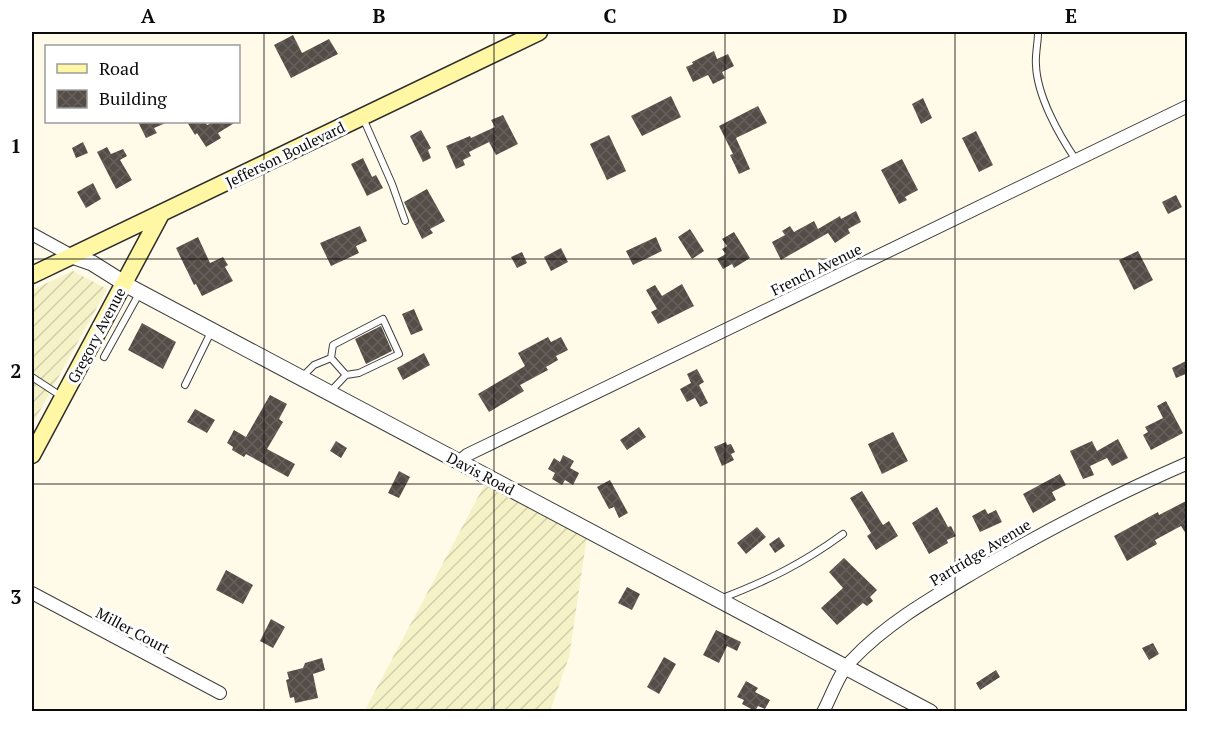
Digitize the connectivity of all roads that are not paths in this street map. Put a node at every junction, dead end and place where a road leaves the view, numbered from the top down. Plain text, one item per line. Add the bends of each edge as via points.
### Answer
1 (539, 32) edge
2 (1038, 33) edge
3 (1188, 106) edge
4 (362, 117) junction
5 (1076, 160) junction
6 (161, 214) junction
7 (405, 221) dead end
8 (32, 234) edge
9 (72, 256) junction
10 (32, 275) edge
11 (124, 284) junction
12 (140, 291) junction
13 (212, 330) junction
14 (104, 357) dead end
15 (331, 358) junction
16 (346, 375) junction
17 (32, 377) edge
18 (302, 377) junction
19 (185, 385) dead end
20 (330, 392) junction
21 (63, 397) junction
22 (32, 455) edge
23 (460, 461) junction
24 (1188, 463) edge
25 (843, 534) dead end
26 (32, 593) edge
27 (719, 599) junction
28 (847, 667) junction
29 (220, 693) dead end
30 (823, 711) edge
31 (930, 711) edge

1 - 4 main road, Jefferson Boulevard
2 - 5 lane via 1036,66 1042,94
3 - 5 street, French Avenue
4 - 6 main road, Jefferson Boulevard
4 - 7 lane
5 - 23 street, French Avenue
6 - 9 main road, Jefferson Boulevard
6 - 11 main road, Gregory Avenue
8 - 9 street, Davis Road
9 - 10 main road, Jefferson Boulevard
9 - 11 street, Davis Road via 92,263
11 - 12 street, Davis Road
11 - 21 main road, Gregory Avenue
12 - 13 street, Davis Road
12 - 14 lane
13 - 18 street, Davis Road
13 - 19 lane
15 - 16 lane
15 - 16 lane via 333,345 383,319 399,354
15 - 18 lane via 314,365
16 - 20 lane
17 - 21 lane
18 - 20 street, Davis Road
20 - 23 street, Davis Road
21 - 22 main road, Gregory Avenue
23 - 27 street, Davis Road
24 - 28 street, Partridge Avenue via 1034,537 943,591 886,630
25 - 27 lane via 783,573
26 - 29 street, Miller Court
27 - 28 street, Davis Road
28 - 30 street, Partridge Avenue
28 - 31 street, Davis Road

